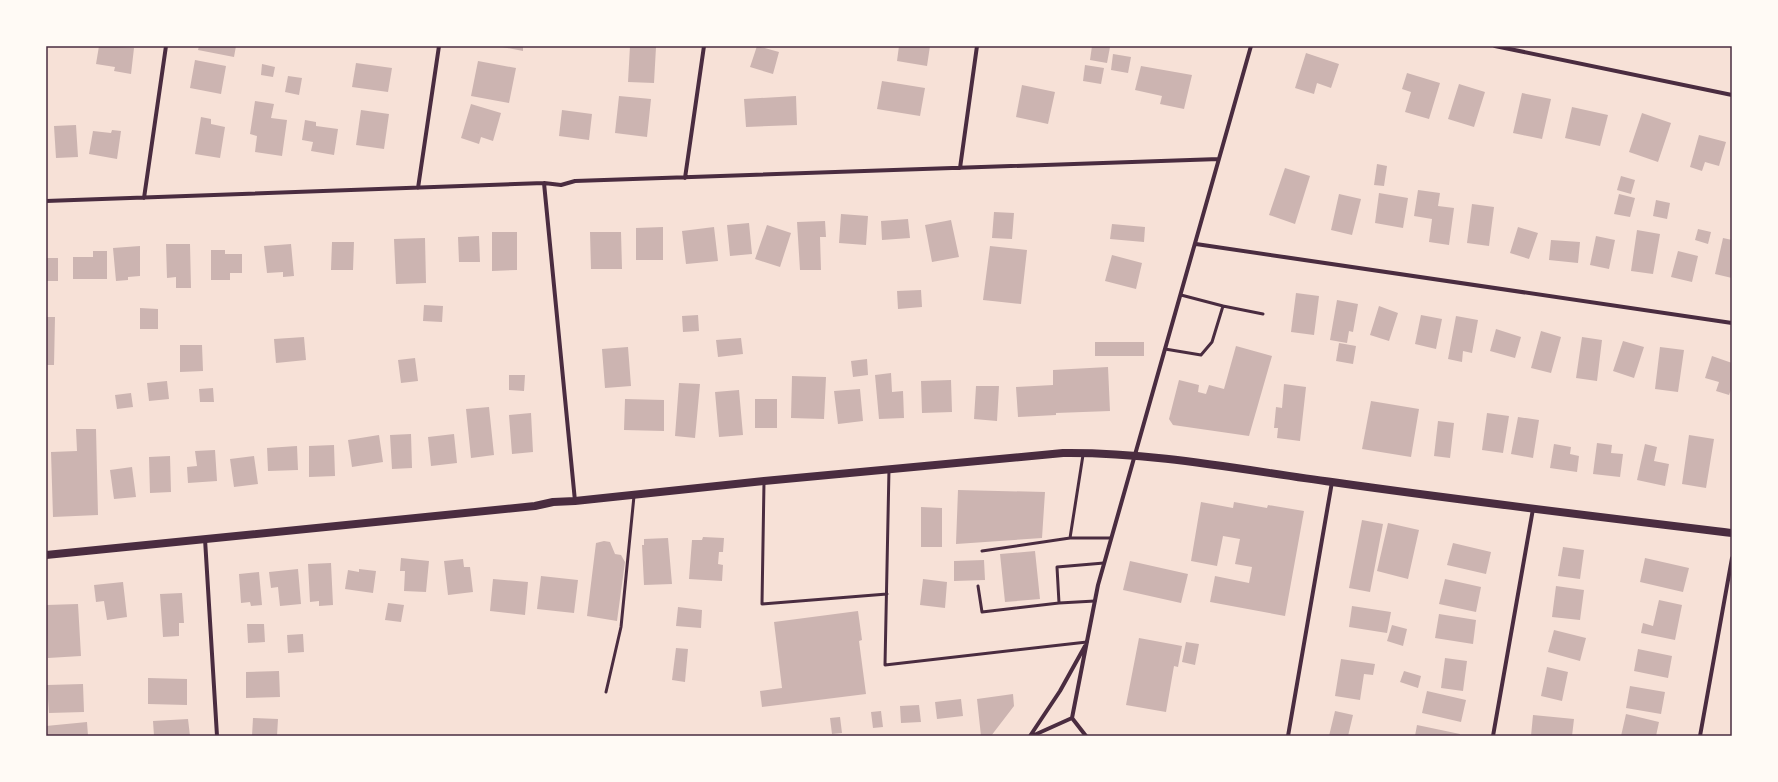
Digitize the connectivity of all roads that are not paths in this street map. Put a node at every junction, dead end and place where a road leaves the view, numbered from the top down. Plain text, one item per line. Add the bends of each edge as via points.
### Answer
1 (166, 46) edge
2 (439, 46) edge
3 (704, 46) edge
4 (977, 46) edge
5 (1251, 46) edge
6 (1495, 46) edge
7 (1732, 95) edge
8 (1219, 159) junction
9 (960, 168) junction
10 (685, 178) junction
11 (544, 183) junction
12 (418, 188) junction
13 (144, 198) junction
14 (46, 201) edge
15 (1196, 244) junction
16 (1181, 296) junction
17 (1223, 306) junction
18 (1263, 314) dead end
19 (1732, 323) edge
20 (1166, 349) junction
21 (1083, 453) junction
22 (1135, 455) junction
23 (889, 469) junction
24 (764, 480) junction
25 (1332, 482) junction
26 (634, 495) junction
27 (575, 501) junction
28 (1533, 509) junction
29 (1732, 533) edge
30 (1070, 538) junction
31 (1111, 538) junction
32 (205, 539) junction
33 (982, 551) dead end
34 (46, 555) edge
35 (1732, 558) edge
36 (1104, 563) junction
37 (978, 586) dead end
38 (887, 594) junction
39 (1095, 601) junction
40 (1059, 603) junction
41 (1087, 642) junction
42 (606, 692) dead end
43 (1072, 718) junction
44 (217, 736) edge
45 (1031, 736) edge
46 (1086, 736) edge
47 (1288, 736) edge
48 (1493, 736) edge
49 (1700, 736) edge

1 - 13 street
2 - 12 street
3 - 10 street
4 - 9 street
5 - 8 street
6 - 7 street
8 - 9 street
8 - 15 street
9 - 10 street
10 - 11 street
11 - 12 street
11 - 27 street
12 - 13 street
13 - 14 street
15 - 16 street
15 - 19 street
16 - 17 lane
16 - 20 street
17 - 18 lane
17 - 20 lane via 1212,342 1201,355
20 - 22 street
21 - 22 main road
21 - 23 main road
21 - 30 lane
22 - 25 main road
22 - 31 street
23 - 24 main road
23 - 38 lane
24 - 26 main road
24 - 38 lane via 762,604
25 - 28 main road
25 - 47 street
26 - 27 main road
26 - 42 lane via 621,627
27 - 32 main road
28 - 29 main road
28 - 48 street
30 - 31 lane
30 - 33 lane
31 - 36 street
32 - 34 main road
32 - 44 street
35 - 49 street
36 - 39 street
36 - 40 lane via 1057,567
37 - 40 lane via 982,612
38 - 41 lane via 885,665
39 - 40 lane
39 - 41 street
41 - 43 street
41 - 45 street
43 - 45 street
43 - 46 street

